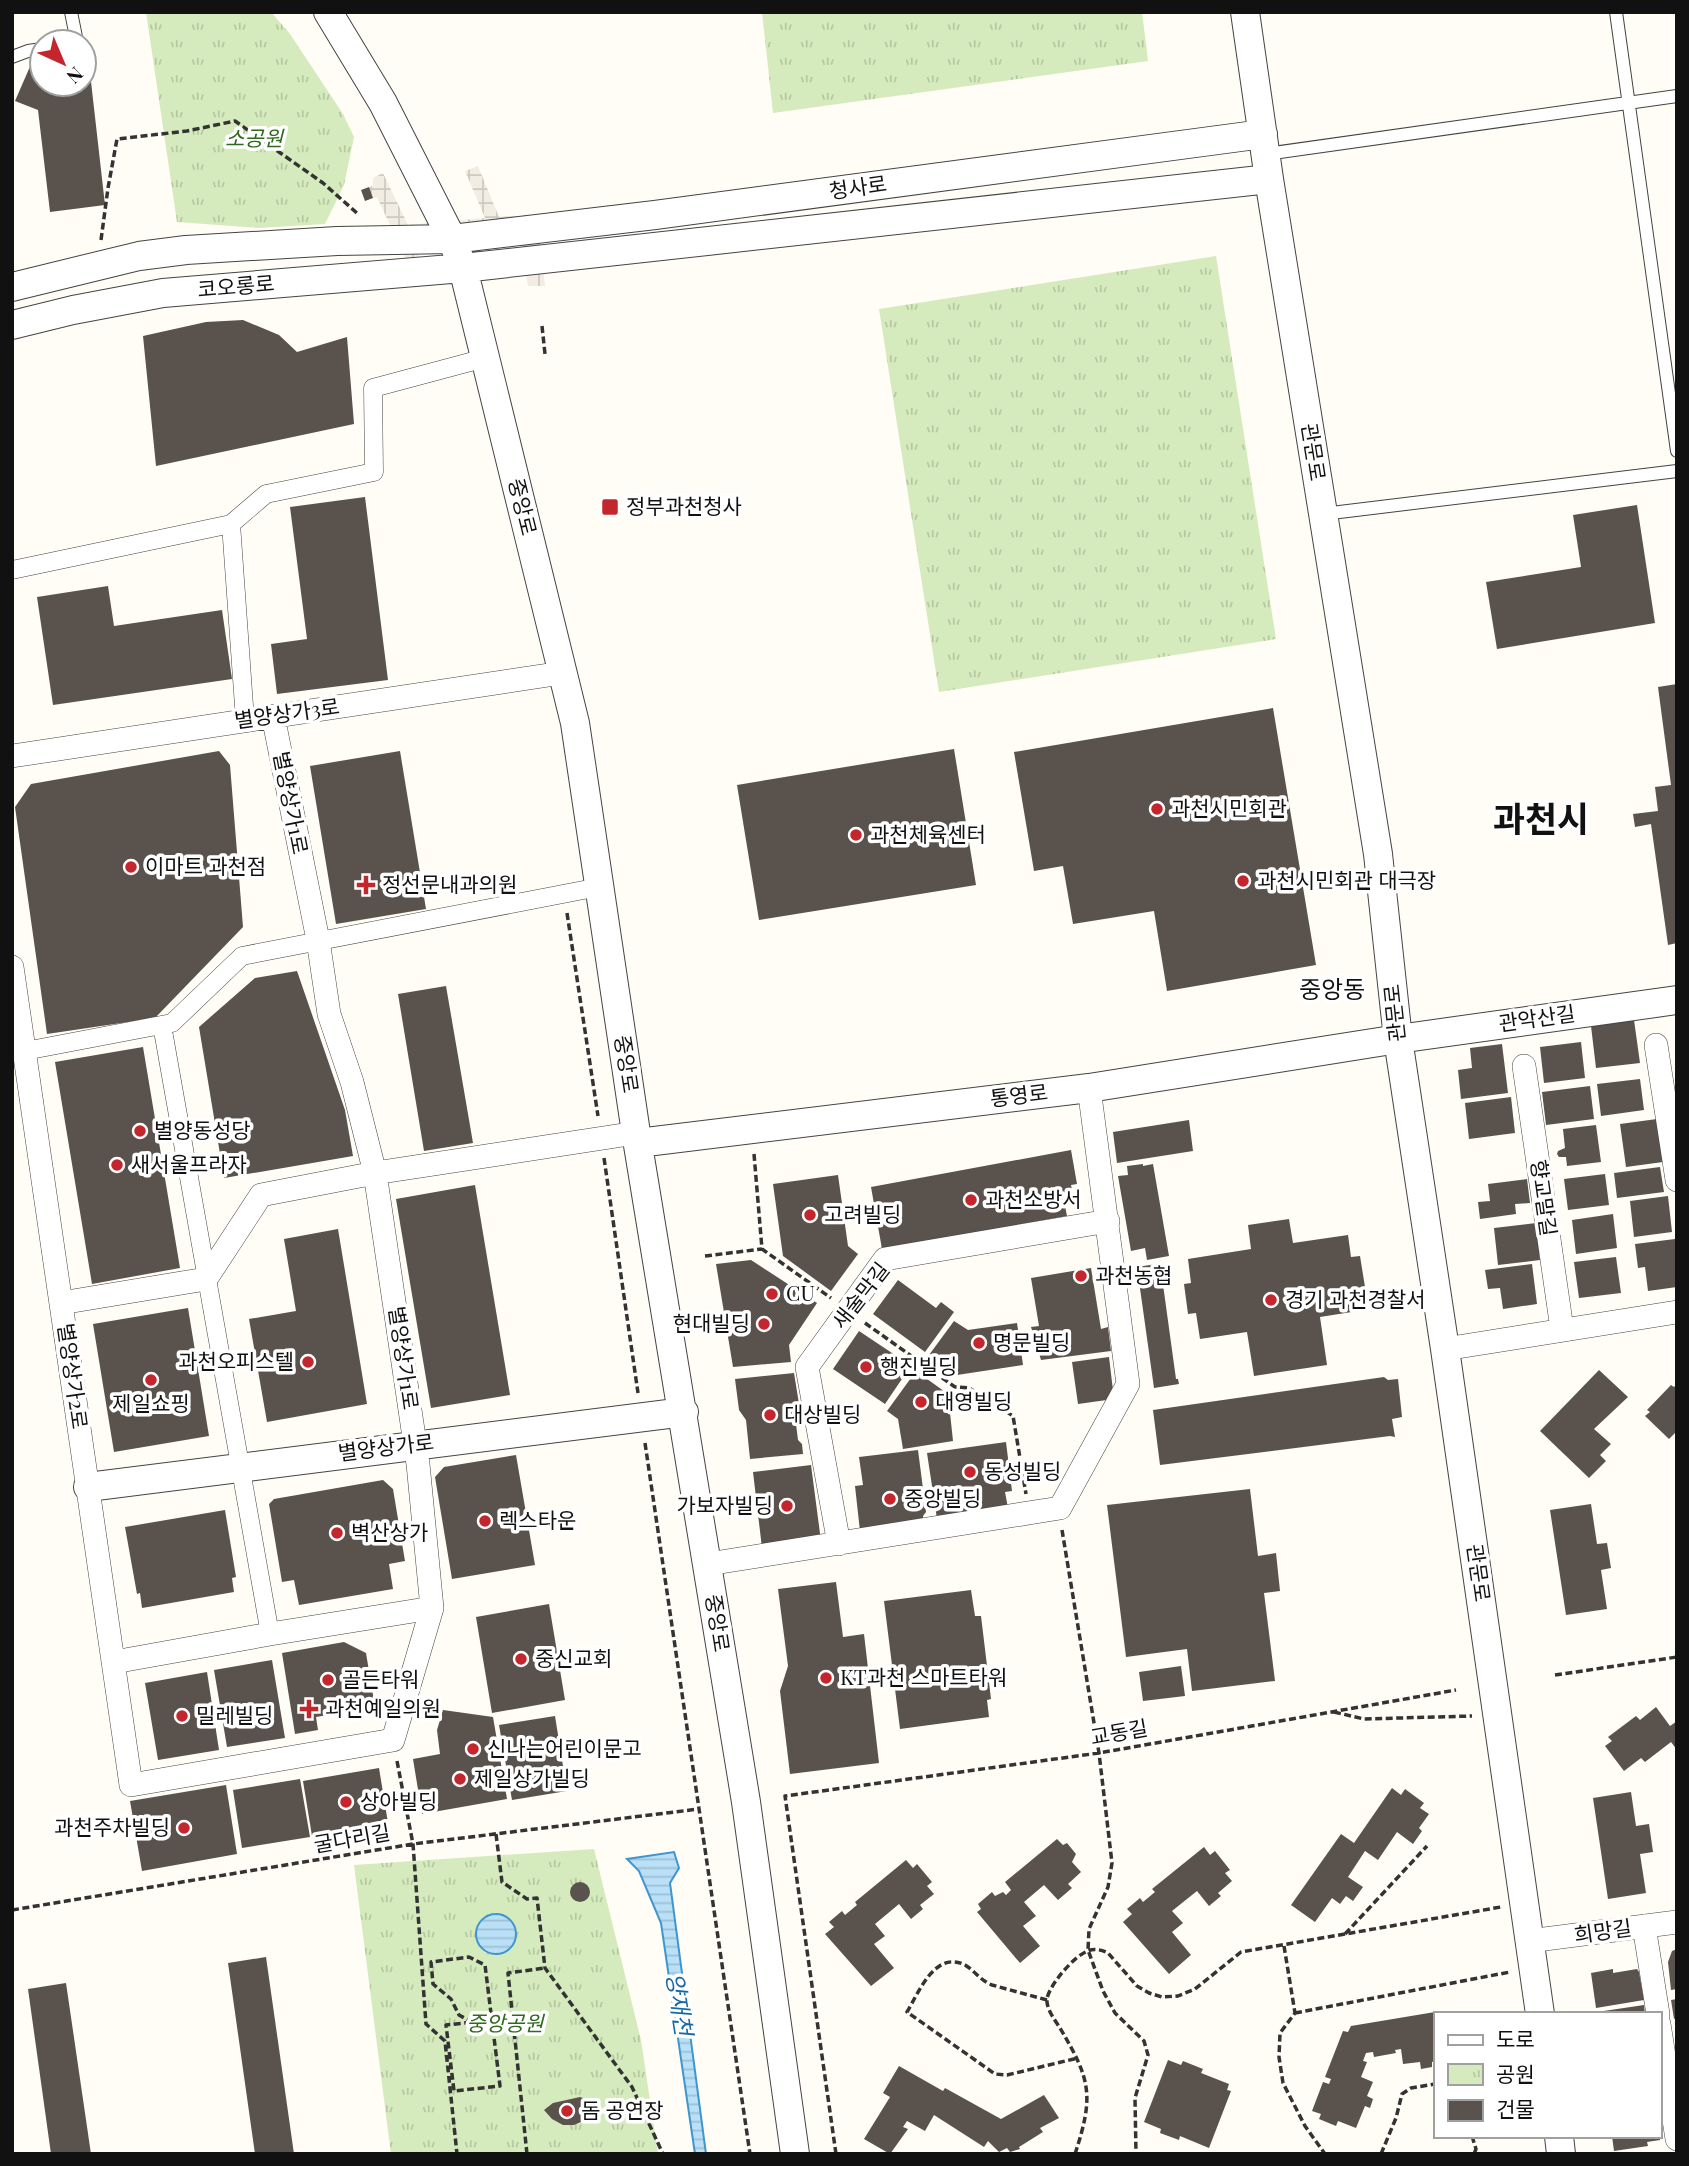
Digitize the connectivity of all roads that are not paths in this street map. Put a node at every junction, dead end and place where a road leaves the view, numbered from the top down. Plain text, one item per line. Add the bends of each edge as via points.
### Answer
1 (328, 12) edge
2 (1245, 12) edge
3 (1616, 12) edge
4 (1677, 96) edge
5 (1628, 103) junction
6 (1266, 156) junction
7 (452, 239) junction
8 (463, 268) junction
9 (12, 286) edge
10 (12, 325) edge
11 (485, 358) junction
12 (1677, 452) edge
13 (1677, 471) edge
14 (1324, 514) junction
15 (231, 524) junction
16 (12, 570) edge
17 (562, 673) junction
18 (273, 716) junction
19 (245, 720) junction
20 (12, 757) edge
21 (599, 887) junction
22 (318, 940) junction
23 (12, 967) edge
24 (1677, 1000) edge
25 (162, 1025) junction
26 (1398, 1039) junction
27 (1656, 1045) dead end
28 (24, 1051) junction
29 (1524, 1066) dead end
30 (1089, 1088) junction
31 (637, 1138) junction
32 (375, 1173) junction
33 (1677, 1180) edge
34 (1108, 1221) junction
35 (206, 1279) junction
36 (61, 1303) junction
37 (1677, 1312) edge
38 (1562, 1329) junction
39 (1445, 1349) junction
40 (684, 1412) junction
41 (416, 1444) junction
42 (239, 1467) junction
43 (88, 1487) junction
44 (839, 1544) junction
45 (708, 1564) junction
46 (432, 1608) junction
47 (270, 1634) junction
48 (114, 1662) junction
49 (131, 1785) joint
50 (1677, 1922) edge
51 (1644, 1926) junction
52 (1529, 1941) junction
53 (1540, 2012) edge
54 (1658, 2012) edge
55 (1661, 2037) edge
56 (1677, 2139) edge
57 (795, 2154) edge

1 - 7 street, 중앙로 via 383,103
2 - 6 street, 관문로
3 - 5 lane
4 - 5 lane
5 - 6 lane
5 - 12 lane
6 - 7 street, 청사로 via 669,213
6 - 8 street, 청사로
6 - 14 street, 관문로
7 - 8 street, 중앙로
7 - 9 street, 청사로 via 186,250 139,256
8 - 10 street, 코오롱로 via 163,293
8 - 11 street, 중앙로
11 - 15 street via 373,388 374,472 266,494
11 - 17 street, 중앙로
13 - 14 lane
14 - 26 street, 관문로 via 1378,854
15 - 16 street
15 - 19 street
17 - 18 street, 별양상가3로
17 - 21 street, 중앙로 via 575,723
18 - 19 street, 별양상가3로
18 - 22 street, 별양상가1로
19 - 20 street, 별양상가3로
21 - 22 street
21 - 31 street, 중앙로
22 - 25 street via 242,956 172,1023
22 - 32 street, 별양상가1로 via 329,1014
23 - 28 street, 별양상가2로
24 - 26 street, 관악산길
25 - 28 street
25 - 35 street
26 - 30 street, 통영로
26 - 39 street, 관문로
27 - 33 street
28 - 36 street, 별양상가2로
29 - 38 street, 향교말길
30 - 31 street, 통영로
30 - 34 street
31 - 32 street via 601,1138
31 - 40 street, 중앙로
32 - 35 street via 261,1195
32 - 41 street, 별양상가1로
34 - 44 street via 1128,1384 1060,1508
34 - 44 street, 새술막길 via 885,1259 807,1367
35 - 36 street
35 - 42 street
36 - 43 street, 별양상가2로
37 - 38 street
38 - 39 street
39 - 52 street, 관문로
40 - 41 street, 별양상가로
40 - 45 street, 중앙로
41 - 42 street, 별양상가로
41 - 46 street, 별양상가1로
42 - 43 street, 별양상가로
42 - 47 street
43 - 48 street, 별양상가2로
44 - 45 street
45 - 57 street, 중앙로
46 - 47 street
46 - 49 street, 별양상가1로 via 393,1740
47 - 48 street
48 - 49 street, 별양상가2로
50 - 51 street, 희망길
51 - 52 street, 희망길
51 - 54 street
52 - 53 street, 관문로
55 - 56 street

